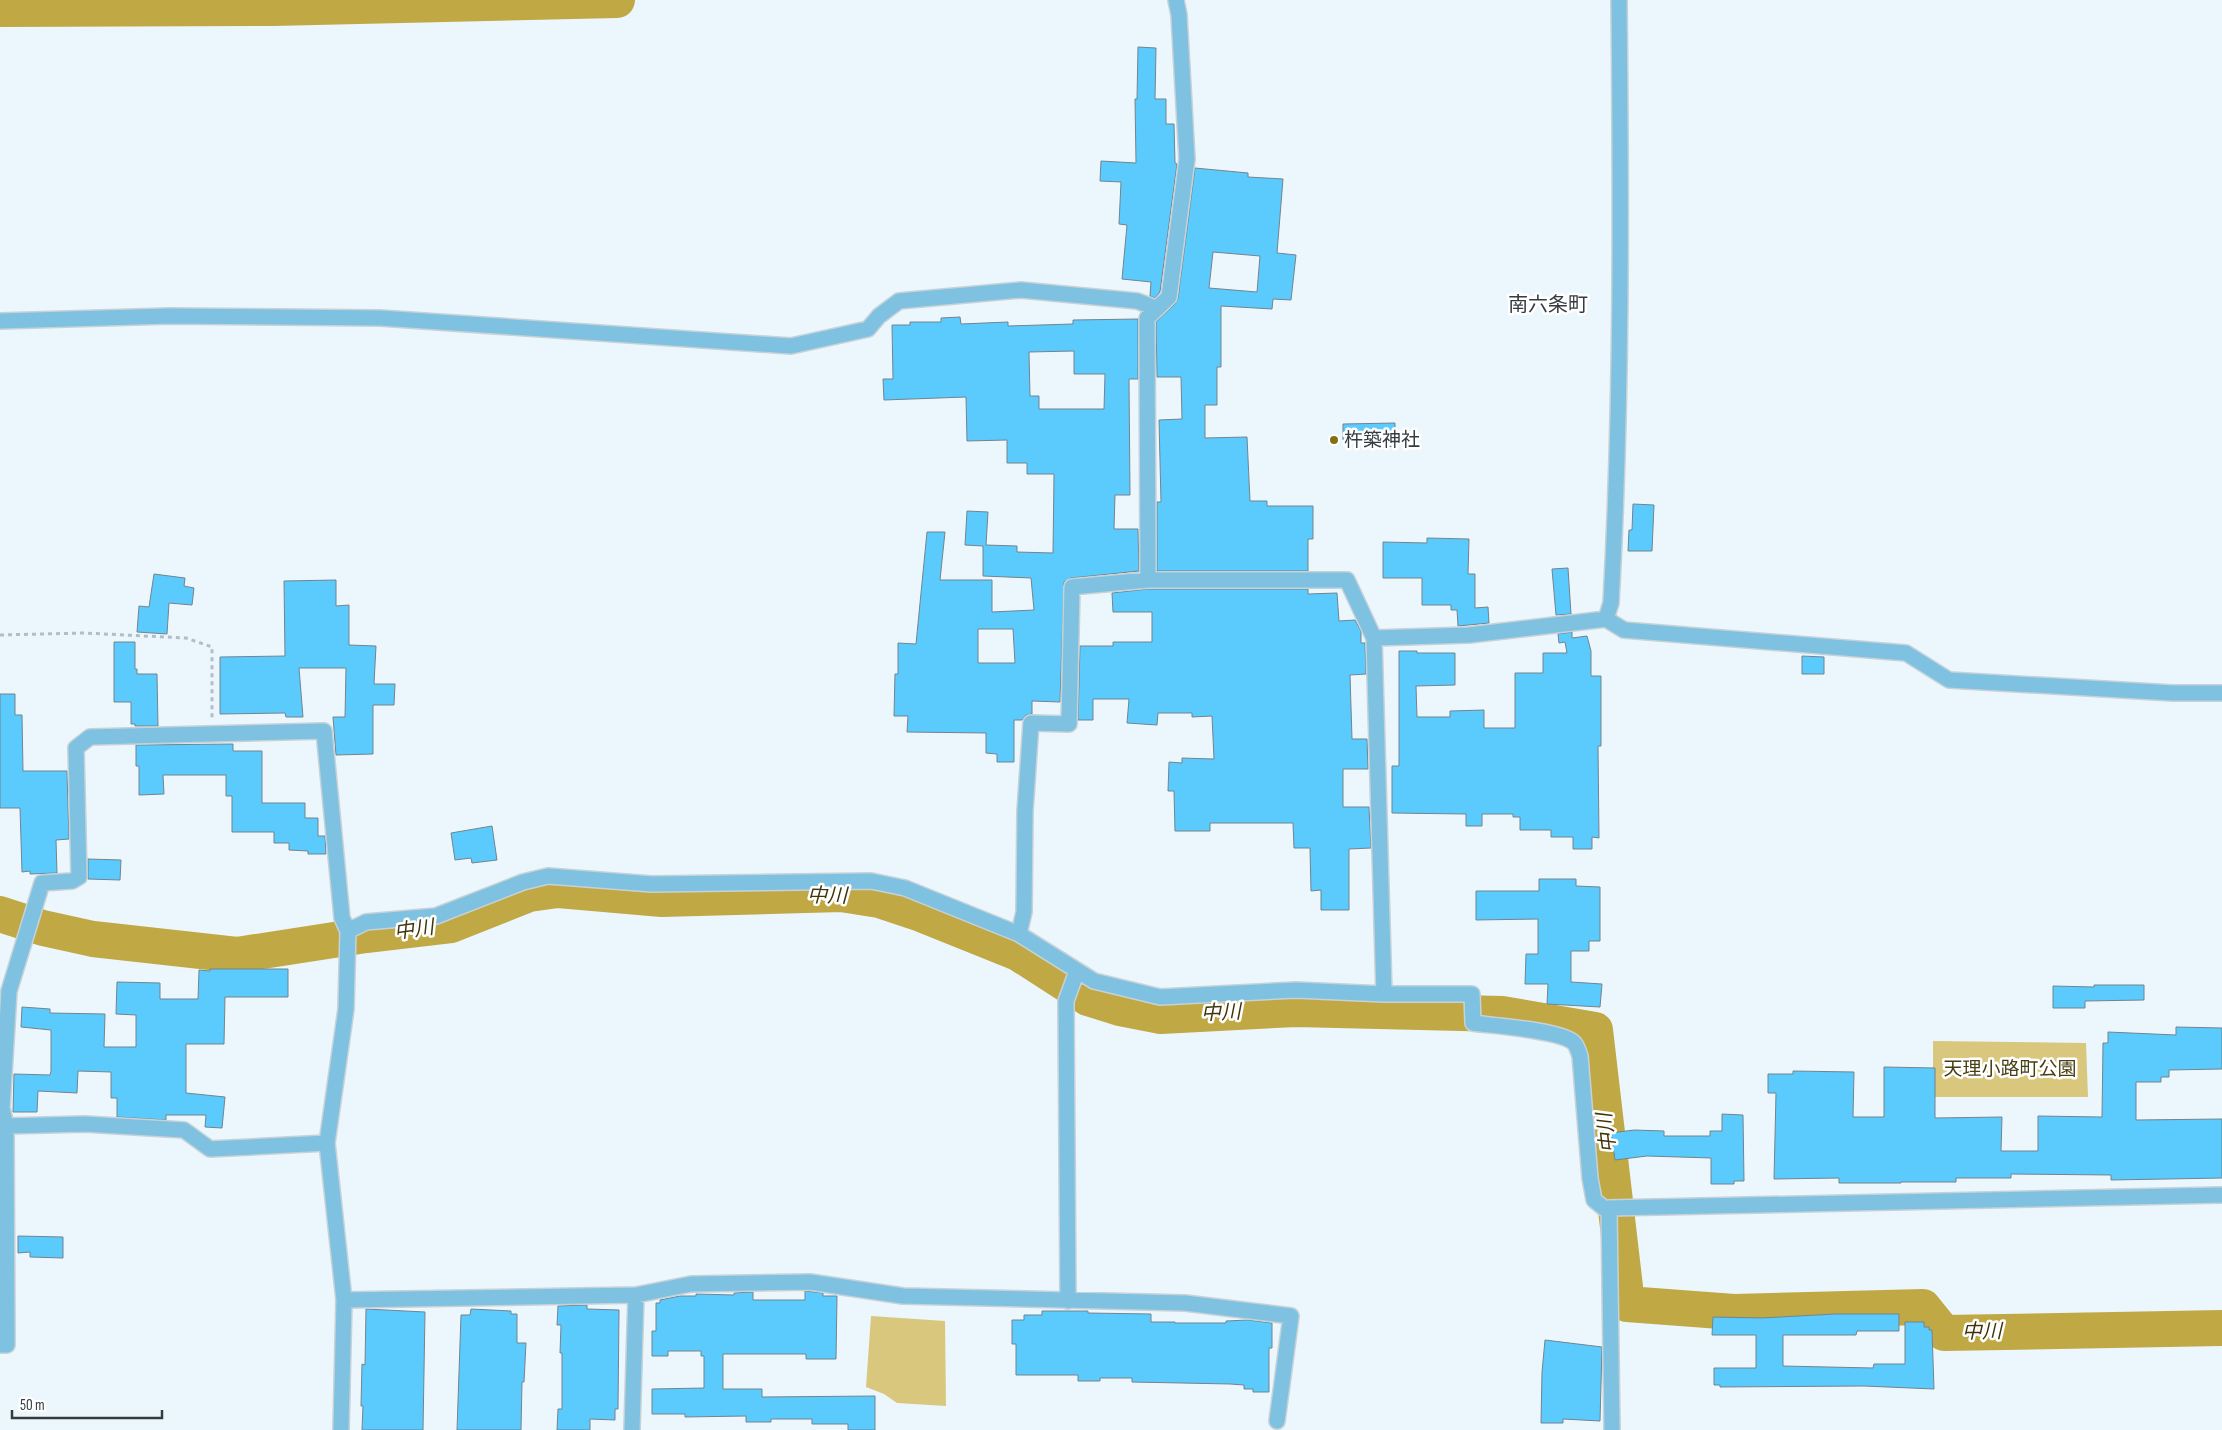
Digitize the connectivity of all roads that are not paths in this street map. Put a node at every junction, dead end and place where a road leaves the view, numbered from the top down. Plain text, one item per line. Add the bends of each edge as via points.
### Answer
1 (1176, 0) edge
2 (1619, 0) edge
3 (1156, 308) junction
4 (0, 322) edge
5 (1148, 580) junction
6 (1606, 620) junction
7 (1374, 638) junction
8 (2222, 693) edge
9 (348, 931) junction
10 (1019, 934) junction
11 (1077, 971) junction
12 (1384, 994) junction
13 (3, 1048) edge
14 (6, 1126) junction
15 (327, 1143) junction
16 (2222, 1195) edge
17 (1609, 1208) junction
18 (636, 1295) junction
19 (344, 1300) junction
20 (1068, 1302) junction
21 (0, 1345) edge
22 (1276, 1421) dead end
23 (341, 1430) edge
24 (632, 1430) edge
25 (1612, 1430) edge

1 - 3 street via 1187,159 1169,297
2 - 6 street via 1621,284 1617,496 1611,603
3 - 4 street via 1137,301 1021,290 899,301 868,329 791,346 380,318 169,316
3 - 5 street via 1147,318
5 - 7 street via 1347,580
5 - 10 street via 1072,587 1069,724 1032,723 1025,811 1024,912
6 - 7 street via 1469,635
6 - 8 street via 1624,630 1906,653 1950,680
7 - 12 street
9 - 10 street via 366,922 436,916 523,882 548,876 652,884 871,881 905,888
9 - 13 street via 342,918 324,731 90,737 76,748 79,876 72,881 42,882 9,991
9 - 15 street via 346,1009
10 - 11 street
11 - 12 street via 1094,981 1160,998 1296,990
11 - 20 street via 1066,1002
12 - 17 street via 1472,994 1473,1023 1566,1037 1575,1043 1580,1056 1594,1200 1605,1209
13 - 14 street via 2,1108
14 - 15 street via 85,1124 184,1130 210,1149
14 - 21 street via 7,1345
15 - 19 street
16 - 17 street
17 - 25 street
18 - 19 street
18 - 20 street via 691,1284 810,1282 903,1296
18 - 24 street
19 - 23 street
20 - 22 street via 1185,1304 1291,1316

